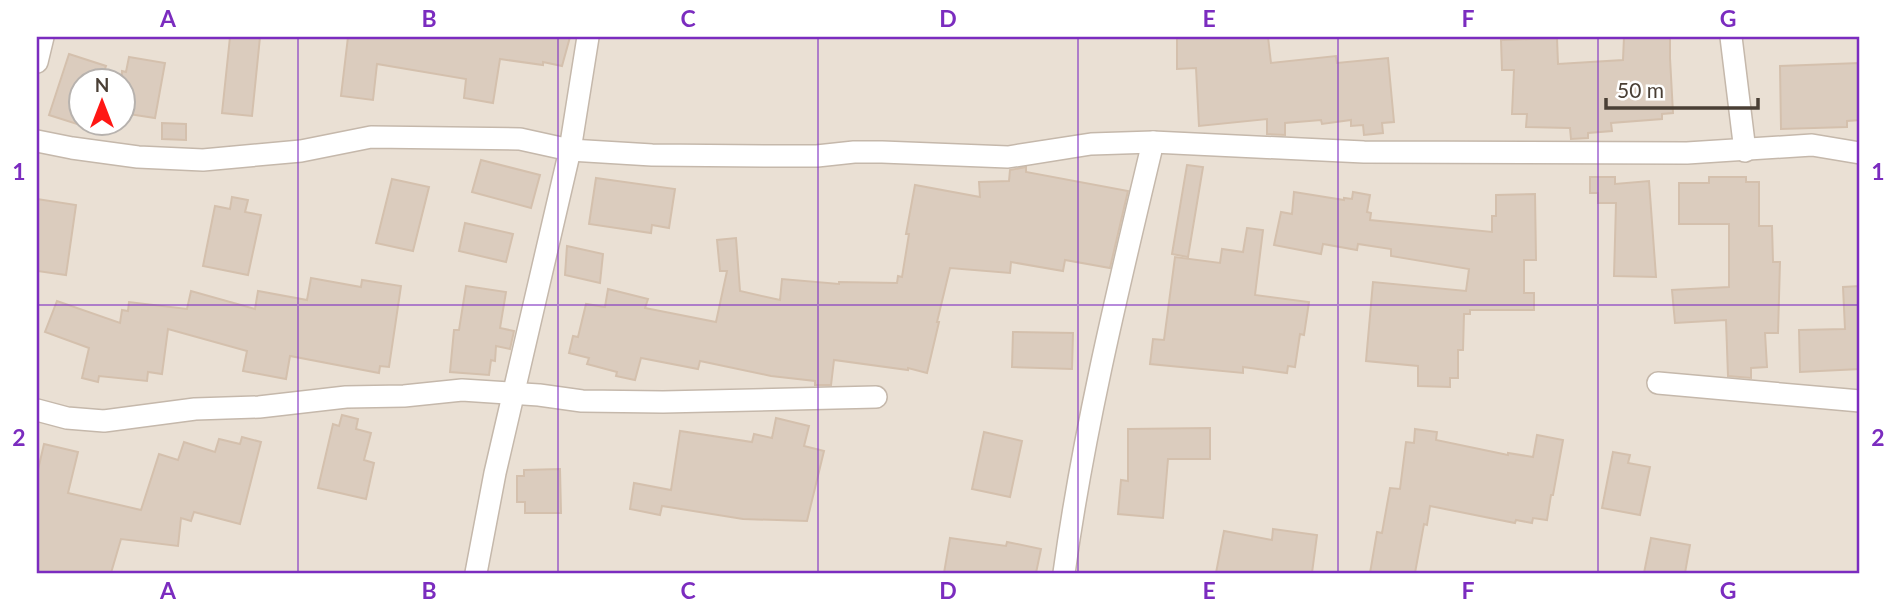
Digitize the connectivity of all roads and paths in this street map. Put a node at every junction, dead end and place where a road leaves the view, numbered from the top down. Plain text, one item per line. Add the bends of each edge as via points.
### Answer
1 (43, 37) edge
2 (588, 37) edge
3 (1731, 37) edge
4 (37, 62) edge
5 (37, 141) edge
6 (1153, 142) junction
7 (570, 150) junction
8 (1745, 151) junction
9 (1860, 153) edge
10 (1658, 383) dead end
11 (513, 393) junction
12 (876, 397) dead end
13 (1860, 401) edge
14 (37, 410) edge
15 (477, 573) edge
16 (1064, 573) edge

1 - 4 street
2 - 7 street
3 - 8 street
5 - 7 street via 138,157 203,160 301,151 371,137 520,139
6 - 7 street via 1091,144 1008,157 882,152 652,155
6 - 8 street via 1364,152
6 - 16 street via 1096,389
7 - 11 street
8 - 9 street via 1812,145
10 - 13 street
11 - 12 street via 582,401 663,402
11 - 14 street via 462,390 346,397 104,421
11 - 15 street

